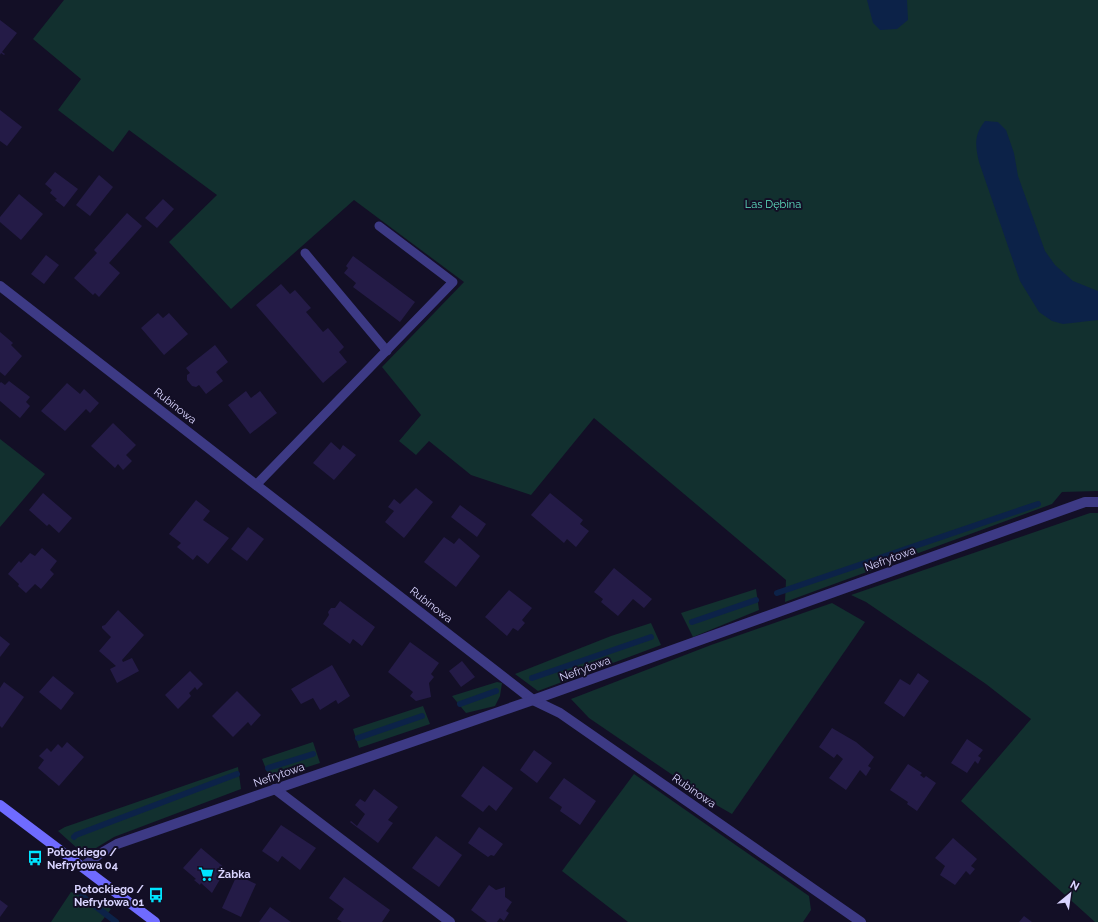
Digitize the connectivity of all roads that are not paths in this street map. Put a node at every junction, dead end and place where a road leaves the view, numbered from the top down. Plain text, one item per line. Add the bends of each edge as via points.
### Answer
1 (379, 226) dead end
2 (305, 253) dead end
3 (0, 286) edge
4 (387, 350) junction
5 (256, 485) junction
6 (1098, 502) edge
7 (533, 700) junction
8 (275, 789) junction
9 (0, 805) edge
10 (83, 867) junction
11 (155, 922) edge
12 (450, 922) edge
13 (861, 922) edge

1 - 4 lane via 453,282
2 - 4 lane
3 - 5 street, Rubinowa
4 - 5 lane
5 - 7 street, Rubinowa
6 - 7 street, Nefrytowa via 1085,502
7 - 8 street, Nefrytowa
7 - 13 street, Rubinowa via 560,712
8 - 10 street, Nefrytowa via 117,844
8 - 12 street
9 - 10 street
10 - 11 street

